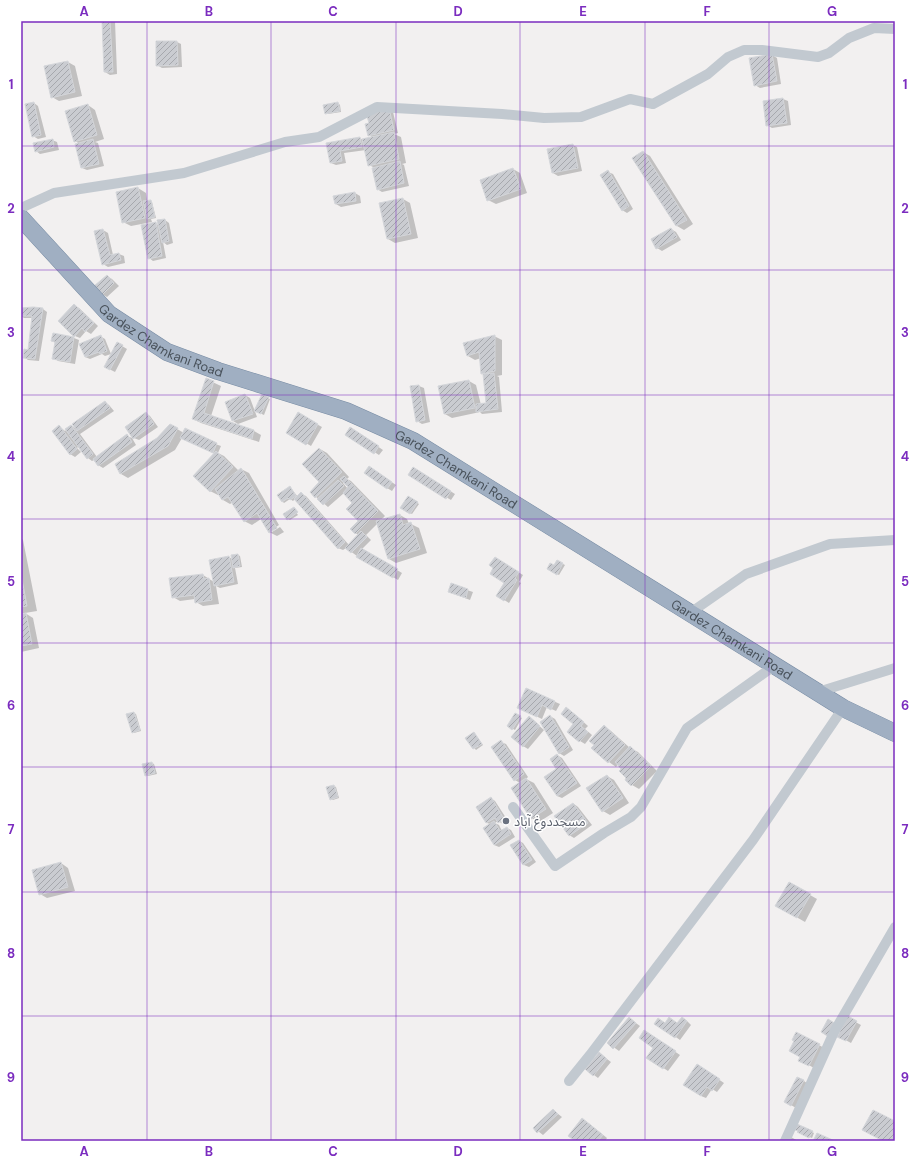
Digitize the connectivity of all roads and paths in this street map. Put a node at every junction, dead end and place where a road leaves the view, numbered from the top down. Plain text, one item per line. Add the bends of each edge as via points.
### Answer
1 (895, 29) edge
2 (21, 208) edge
3 (21, 218) edge
4 (895, 540) edge
5 (690, 613) junction
6 (774, 666) junction
7 (895, 668) edge
8 (818, 692) junction
9 (843, 708) junction
10 (895, 733) edge
11 (513, 806) dead end
12 (895, 927) edge
13 (569, 1081) dead end
14 (785, 1141) edge

1 - 2 street via 874,28 849,38 829,53 818,57 744,50 728,57 708,74 653,104 630,99 581,117 544,118 377,107 319,137 285,142 184,173 54,193
3 - 5 highway, Gardez Chamkani Road via 109,314 166,352 346,411 413,441
4 - 5 street via 830,544 746,574
5 - 6 highway, Gardez Chamkani Road
6 - 8 highway, Gardez Chamkani Road
6 - 11 street via 688,728 641,807 631,817 555,866
7 - 8 street
8 - 9 highway, Gardez Chamkani Road
9 - 10 highway, Gardez Chamkani Road
9 - 13 street via 753,840
12 - 14 street via 834,1032

